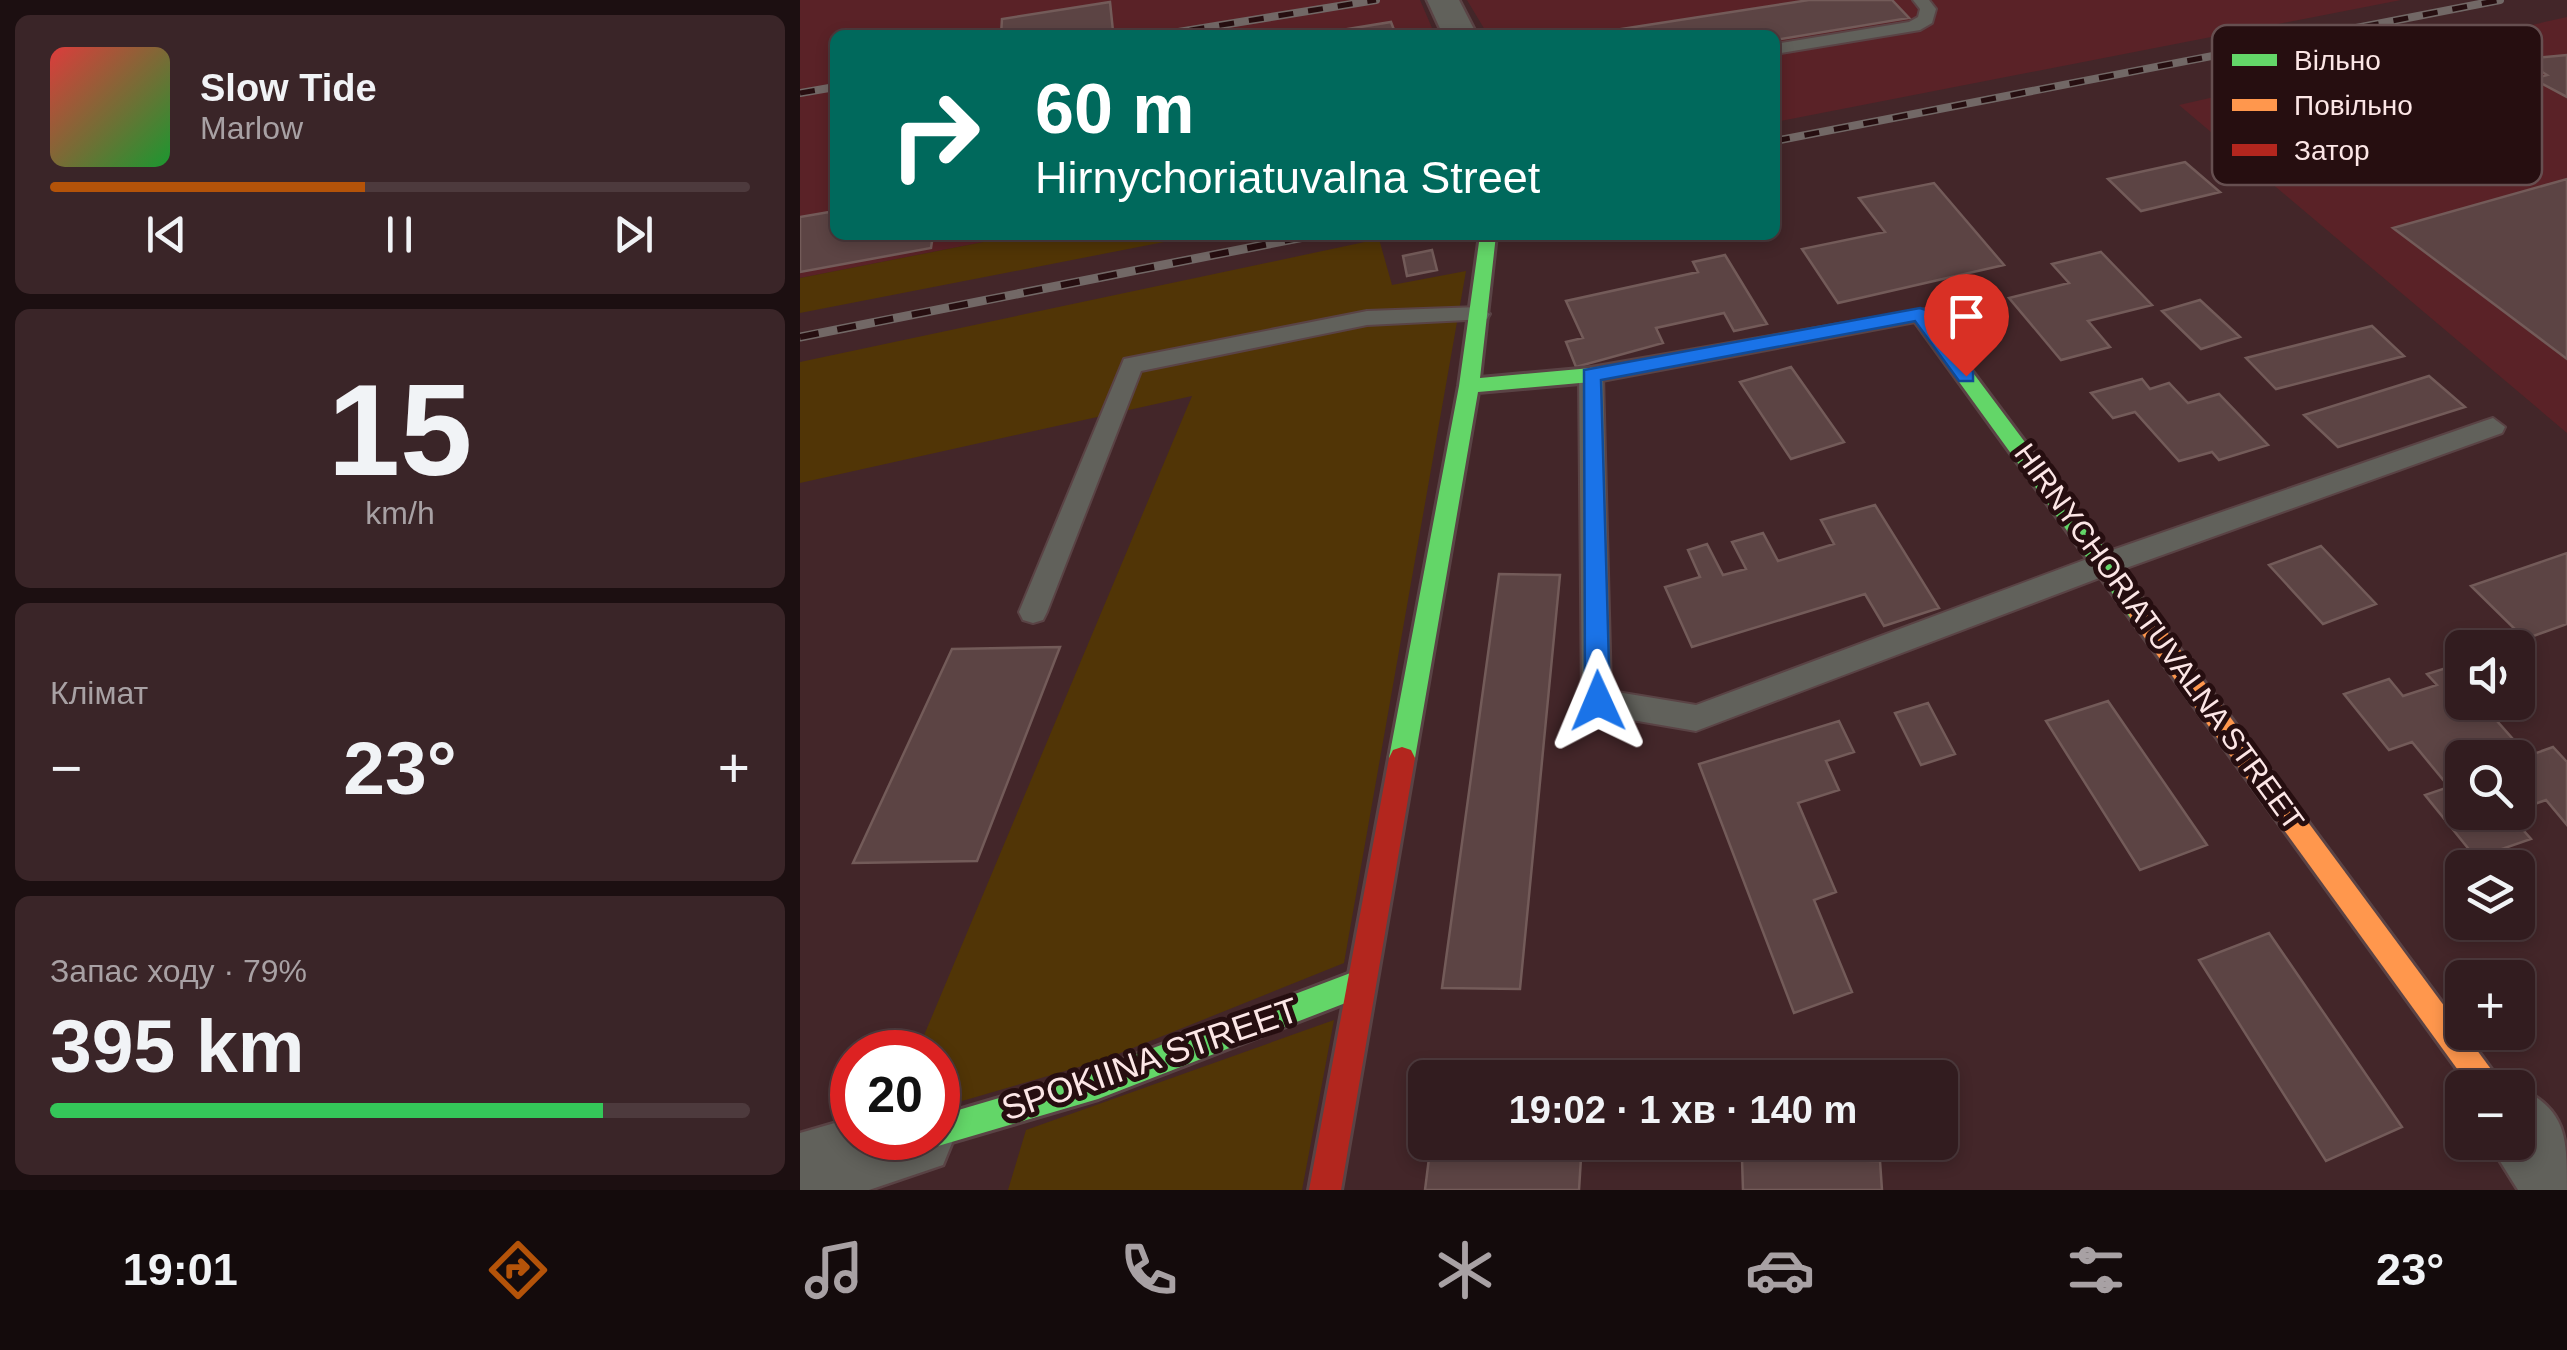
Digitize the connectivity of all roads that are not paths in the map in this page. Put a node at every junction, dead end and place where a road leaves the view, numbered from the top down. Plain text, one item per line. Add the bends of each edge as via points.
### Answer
1 (1443, 0) edge
2 (1921, 0) edge
3 (1458, 30) edge
4 (1780, 48) edge
5 (1487, 240) edge
6 (1479, 314) junction
7 (1591, 375) junction
8 (1468, 386) junction
9 (2493, 426) dead end
10 (2105, 564) junction
11 (1033, 612) dead end
12 (1361, 983) junction
13 (2477, 1070) edge
14 (960, 1125) edge
15 (2535, 1148) edge
16 (841, 1160) edge
17 (800, 1172) edge
18 (1326, 1190) edge
19 (2566, 1190) edge

1 - 3 street
2 - 4 lane via 1926,20 1914,26
5 - 6 street
6 - 8 street
6 - 11 lane via 1367,318 1132,365
7 - 8 street, HIRNYCHORIATUVALNA STREET
7 - 10 street, HIRNYCHORIATUVALNA STREET via 1920,314
7 - 10 lane via 1598,701 1696,718
8 - 12 street
9 - 10 lane
10 - 13 street, HIRNYCHORIATUVALNA STREET
12 - 14 street, SPOKIINA STREET via 1098,1084
12 - 18 street
15 - 19 street
16 - 17 street

